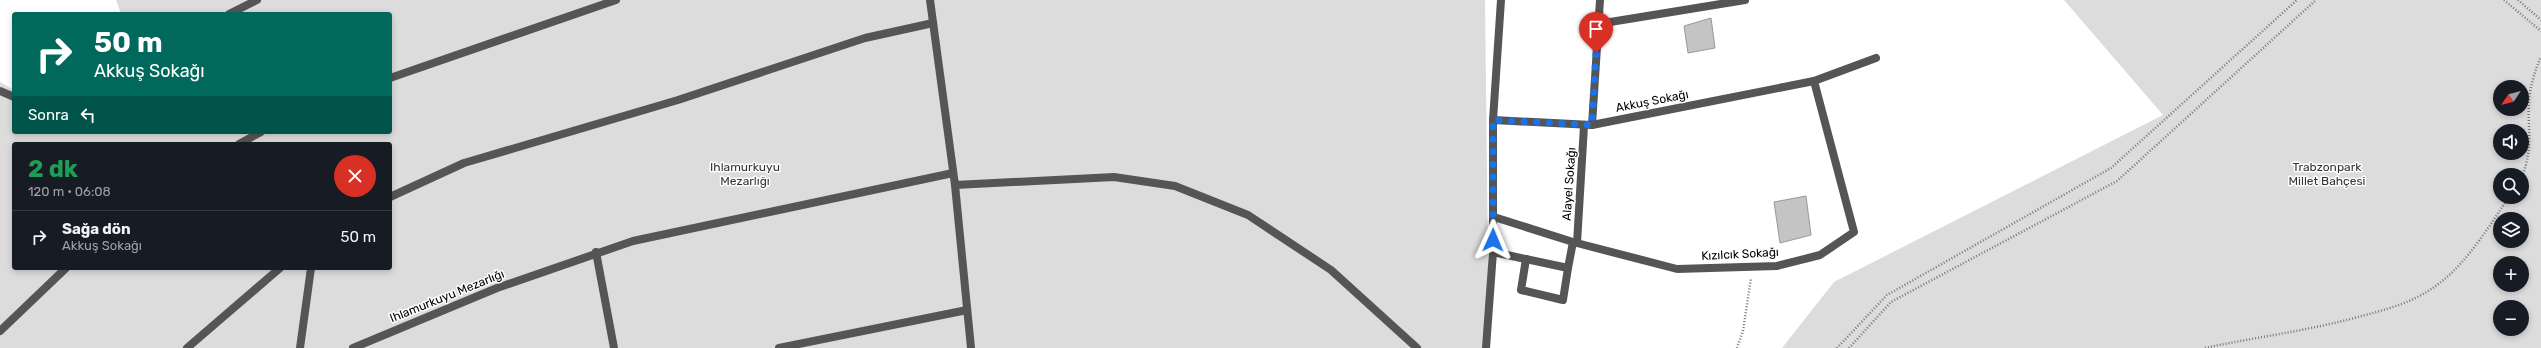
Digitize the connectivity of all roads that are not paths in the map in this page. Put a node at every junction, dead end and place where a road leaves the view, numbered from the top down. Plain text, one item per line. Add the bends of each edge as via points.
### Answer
1 (257, 0) edge
2 (616, 0) edge
3 (930, 0) edge
4 (1501, 0) edge
5 (1600, 0) edge
6 (1745, 0) edge
7 (233, 12) edge
8 (933, 23) junction
9 (1598, 24) junction
10 (1876, 58) dead end
11 (392, 77) edge
12 (1814, 81) junction
13 (0, 91) edge
14 (12, 95) edge
15 (1493, 120) junction
16 (1588, 126) junction
17 (258, 134) edge
18 (243, 142) edge
19 (953, 173) junction
20 (955, 185) junction
21 (392, 196) edge
22 (1494, 217) junction
23 (1575, 243) junction
24 (596, 252) junction
25 (1493, 252) junction
26 (1526, 259) junction
27 (1568, 268) junction
28 (64, 270) edge
29 (278, 270) edge
30 (311, 270) edge
31 (967, 310) junction
32 (2, 326) edge
33 (187, 348) edge
34 (300, 348) edge
35 (353, 348) edge
36 (614, 348) edge
37 (779, 348) edge
38 (971, 348) edge
39 (1417, 348) edge
40 (1486, 348) edge

1 - 7 street
2 - 11 street
3 - 8 street
4 - 15 street
5 - 9 street, Alayel Sokağı
6 - 9 street
8 - 19 street
8 - 21 street via 865,38 678,100 464,163
9 - 16 street, Alayel Sokağı
10 - 12 street, Akkuş Sokağı
12 - 16 street, Akkuş Sokağı
12 - 23 street, Kızılcık Sokağı via 1854,232 1820,255 1777,266 1676,269
13 - 14 street
15 - 16 street, Akkuş Sokağı
15 - 22 street
16 - 23 street, Alayel Sokağı
17 - 18 street
19 - 20 street
19 - 24 street, Ihlamurkuyu Mezarlığı via 633,241
20 - 31 street
20 - 39 street via 1114,177 1175,186 1248,215 1331,270
22 - 23 street, Kızılcık Sokağı
22 - 25 street
23 - 27 street, Alayel Sokağı
24 - 35 street, Ihlamurkuyu Mezarlığı via 497,288
24 - 36 street
25 - 26 street
25 - 40 street
26 - 27 street
26 - 27 street via 1521,290 1563,300
28 - 32 street
29 - 33 street
30 - 34 street
31 - 37 street
31 - 38 street

